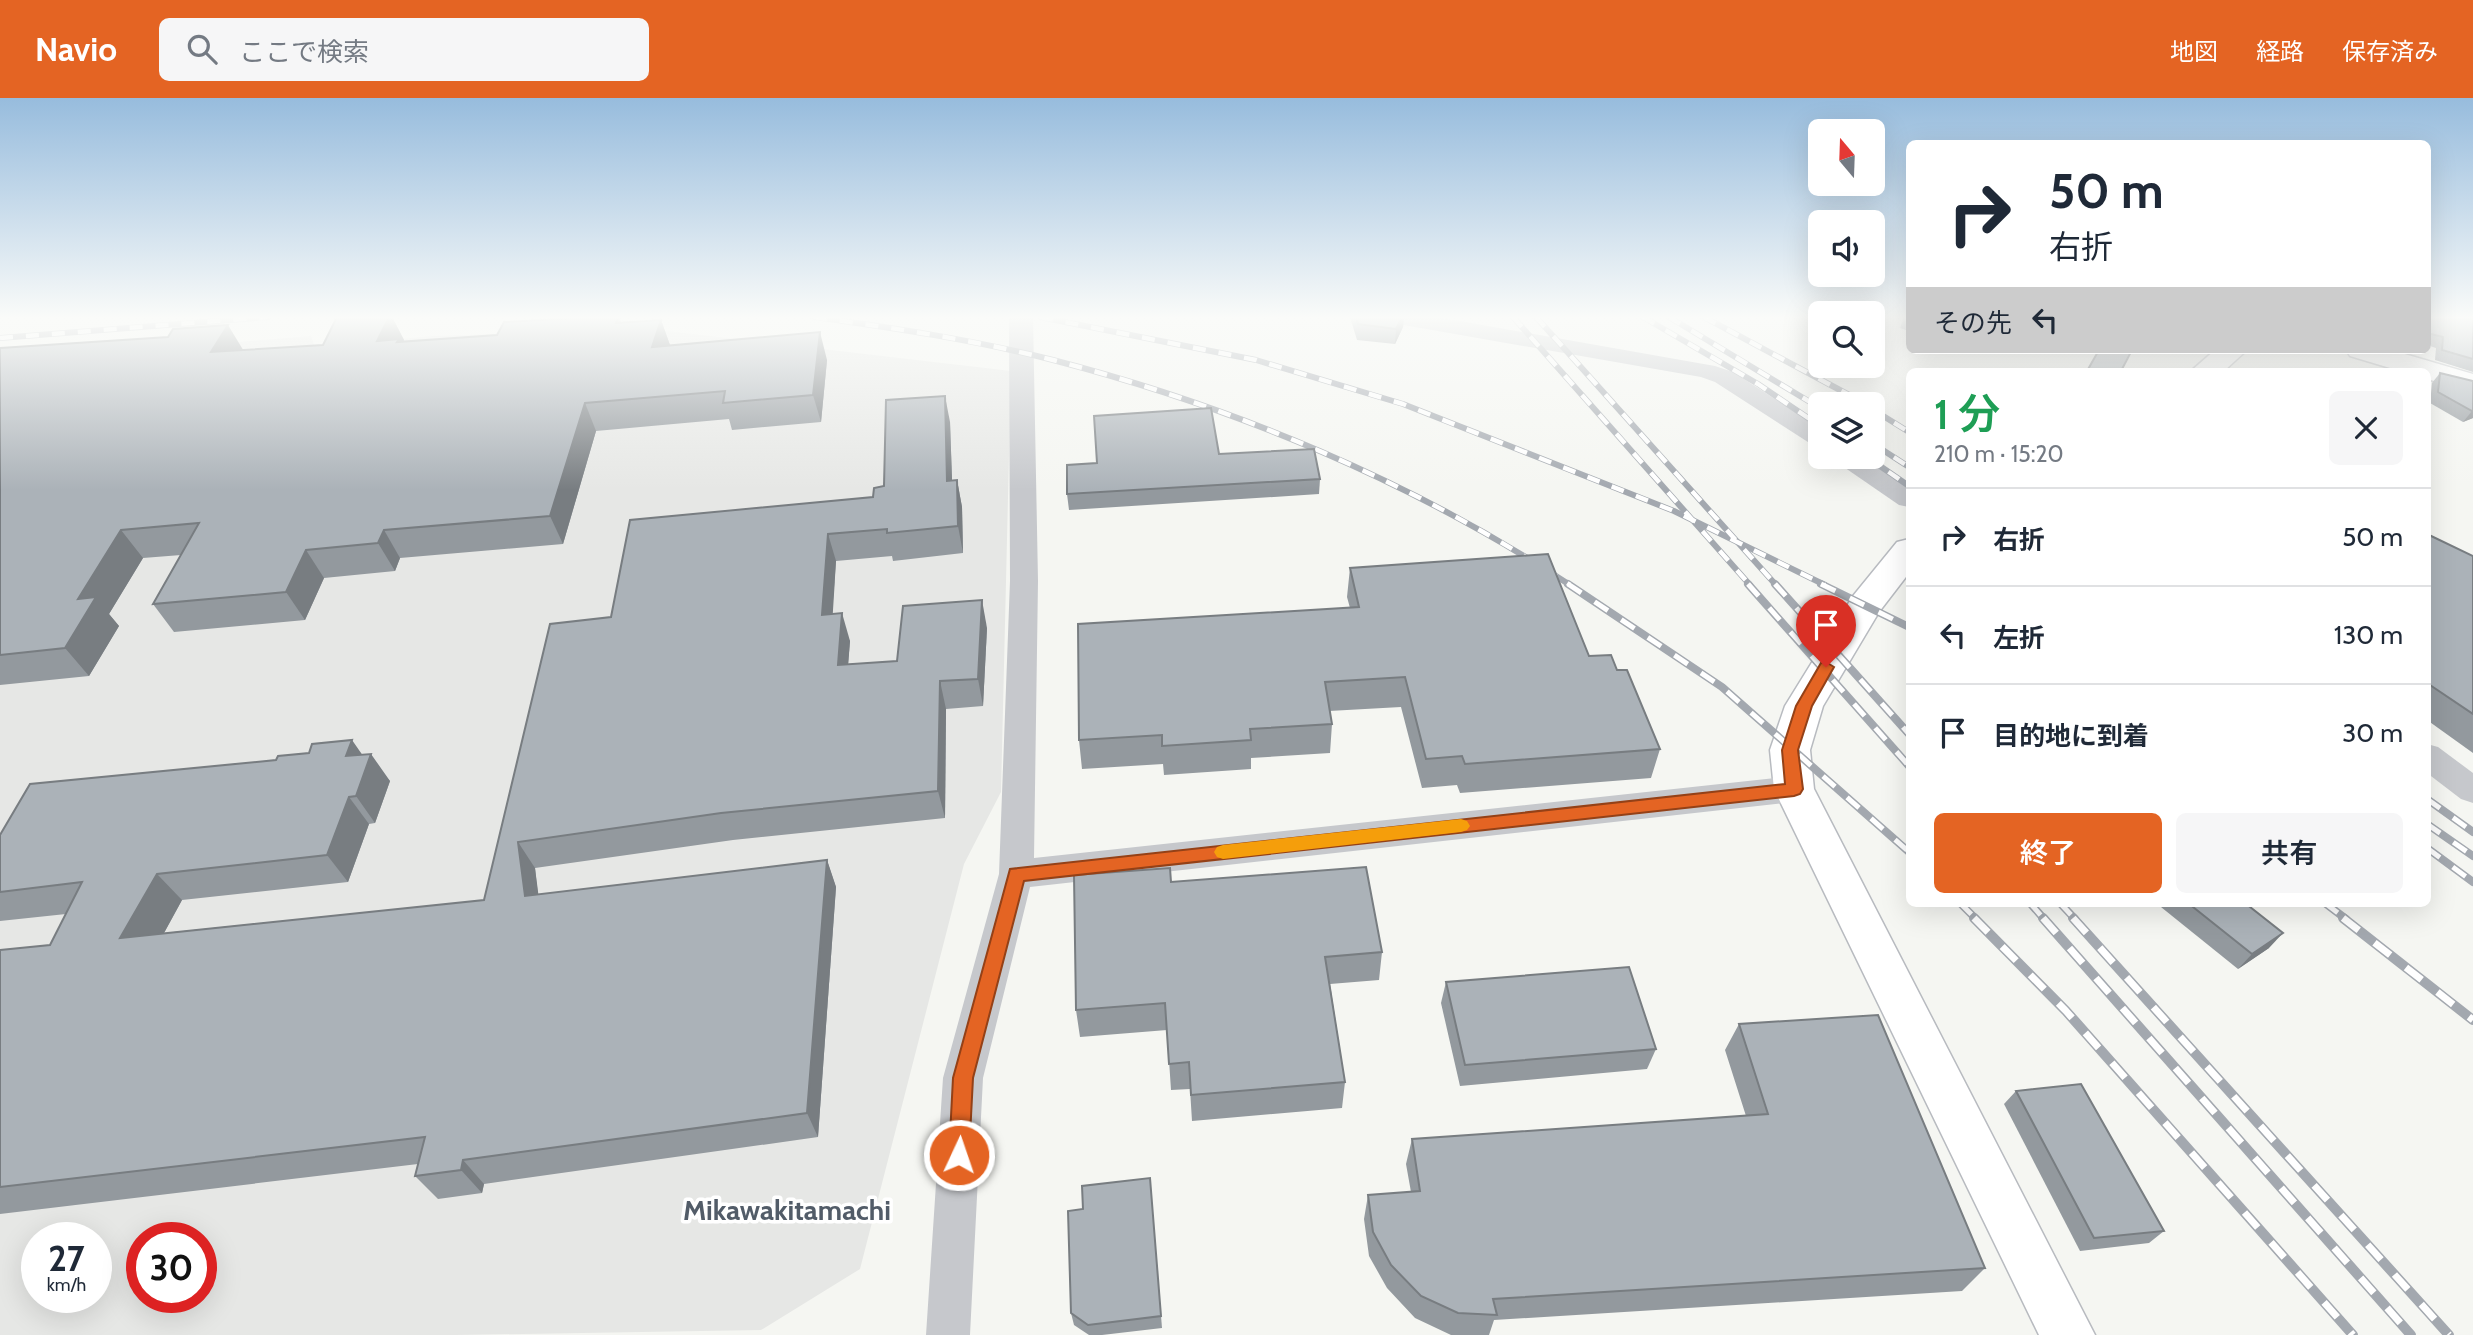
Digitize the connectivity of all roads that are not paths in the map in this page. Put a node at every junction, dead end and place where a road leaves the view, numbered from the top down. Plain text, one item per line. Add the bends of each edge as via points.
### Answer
1 (1022, 375) edge
2 (1717, 375) edge
3 (2445, 375) edge
4 (2473, 383) edge
5 (1808, 431) edge
6 (1865, 469) edge
7 (1906, 497) edge
8 (1906, 554) edge
9 (2431, 759) edge
10 (1794, 789) junction
11 (2473, 790) edge
12 (1016, 874) junction
13 (948, 1335) edge
14 (2068, 1335) edge

1 - 12 street via 1024,581
2 - 5 street
3 - 4 street
6 - 7 street
8 - 10 street via 1866,604 1804,706 1790,750
9 - 11 street
10 - 12 street
10 - 14 street
12 - 13 street via 963,1078

